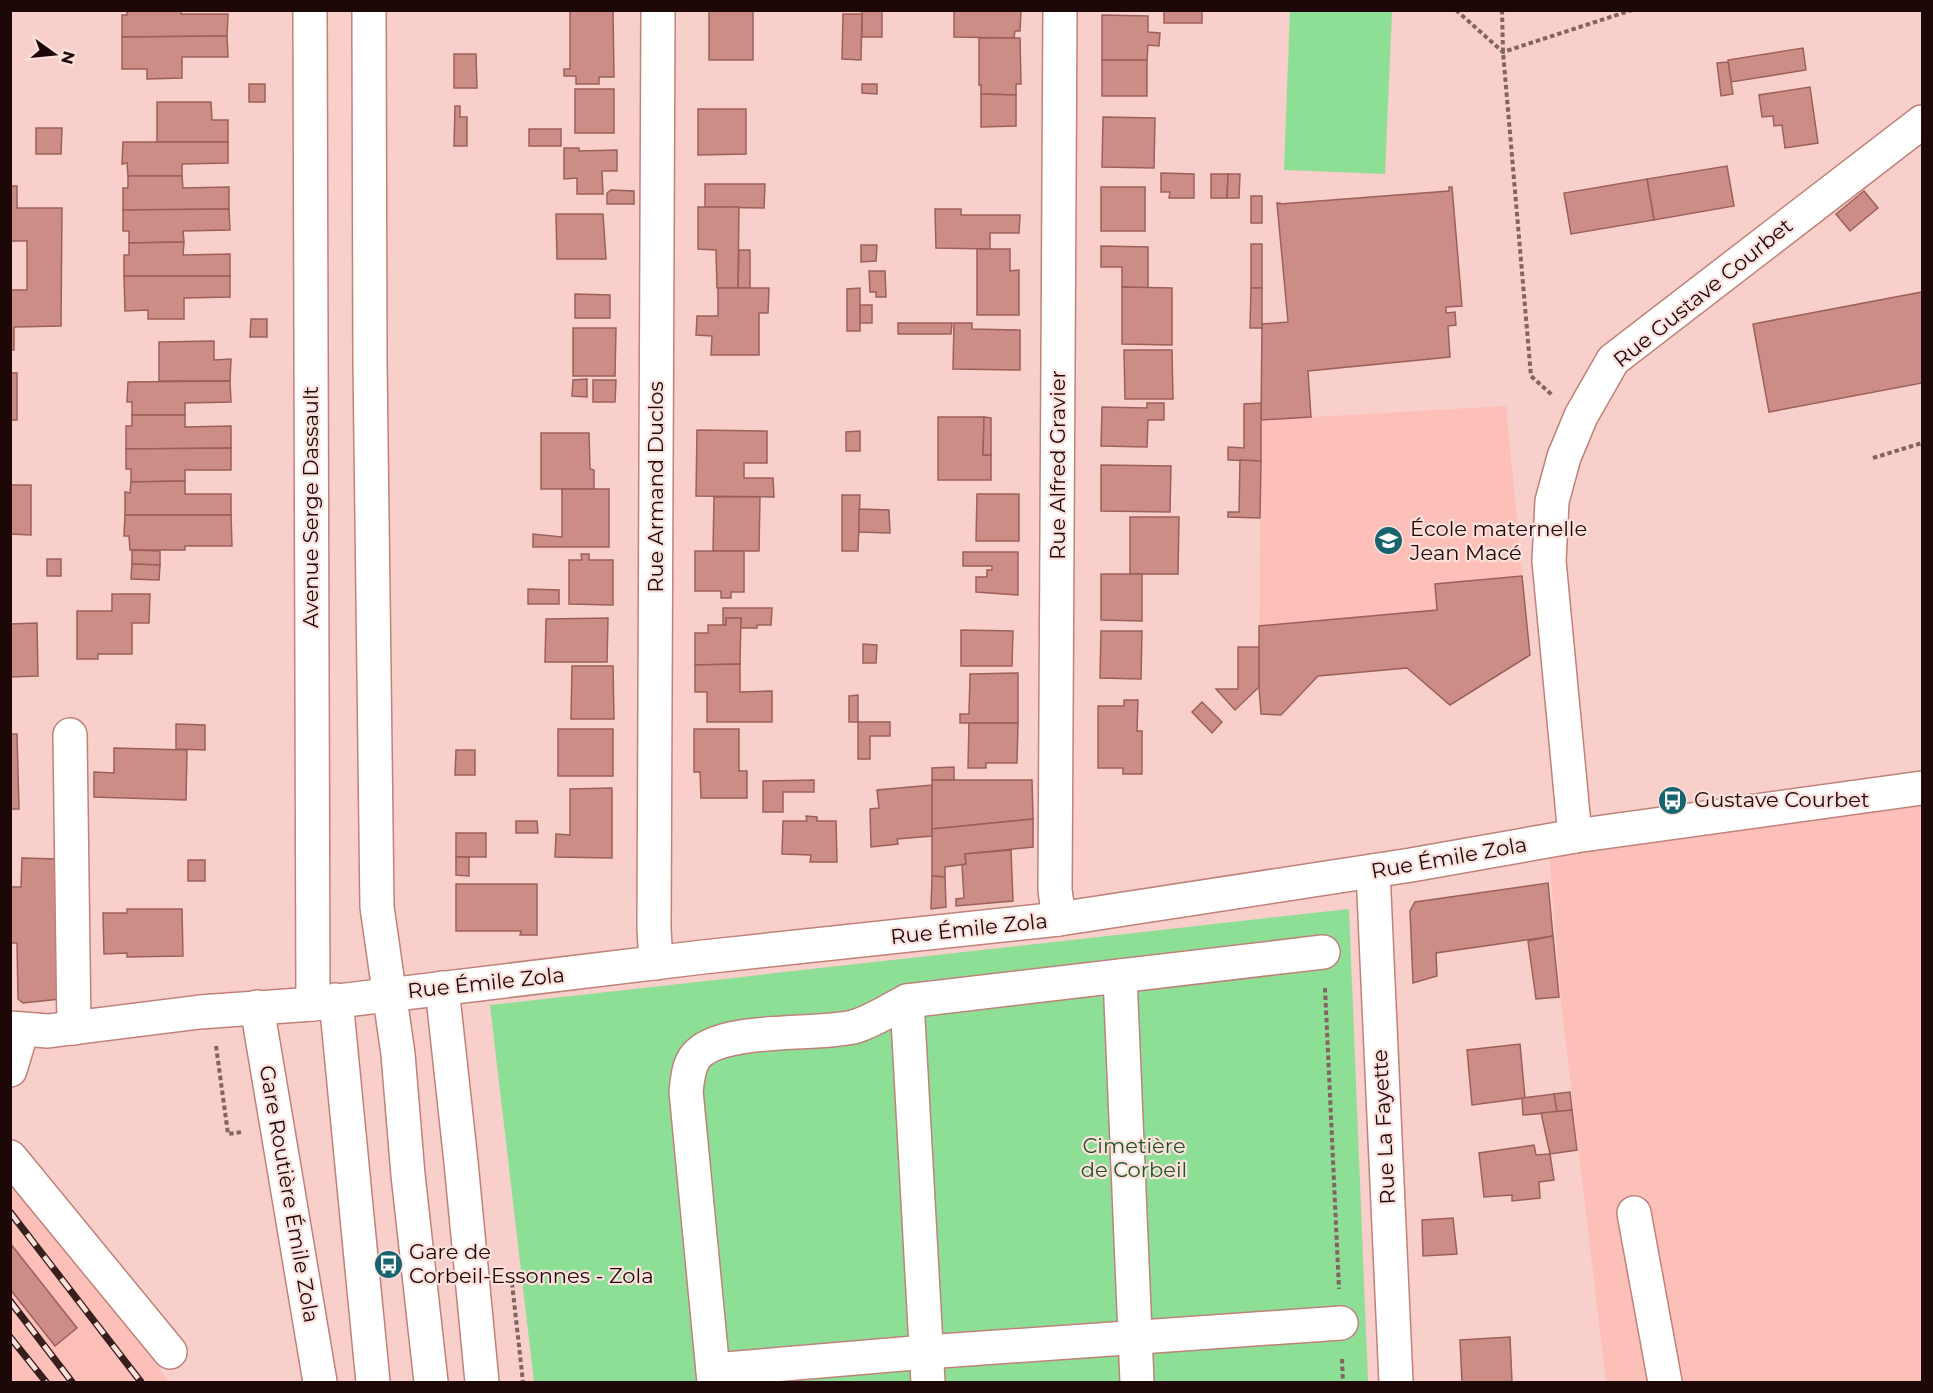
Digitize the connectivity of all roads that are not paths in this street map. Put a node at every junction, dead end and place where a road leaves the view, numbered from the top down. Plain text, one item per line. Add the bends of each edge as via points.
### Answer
1 (310, 10) edge
2 (369, 10) edge
3 (658, 10) edge
4 (1060, 10) edge
5 (1923, 122) edge
6 (70, 735) dead end
7 (1923, 788) edge
8 (1575, 836) junction
9 (1373, 871) junction
10 (1059, 919) junction
11 (1323, 952) road end
12 (656, 963) junction
13 (1120, 976) junction
14 (442, 988) junction
15 (390, 993) junction
16 (907, 1001) junction
17 (325, 1002) junction
18 (257, 1007) junction
19 (74, 1028) junction
20 (16, 1029) edge
21 (10, 1071) edge
22 (10, 1157) edge
23 (1634, 1213) dead end
24 (1341, 1323) road end
25 (1136, 1338) junction
26 (170, 1352) dead end
27 (927, 1367) edge
28 (714, 1376) edge
29 (320, 1383) edge
30 (372, 1383) edge
31 (431, 1383) edge
32 (482, 1383) edge
33 (1137, 1383) edge
34 (1396, 1383) edge
35 (1665, 1383) edge

1 - 17 street, Avenue Serge Dassault
2 - 15 street via 377,907
3 - 12 street, Rue Armand Duclos
4 - 10 street, Rue Alfred Gravier via 1055,890
5 - 8 street, Rue Gustave Courbet via 1613,360 1581,416 1552,501 1550,561
6 - 19 street
7 - 8 street, Rue Émile Zola
8 - 9 street, Rue Émile Zola
9 - 10 street, Rue Émile Zola
9 - 34 street, Rue La Fayette
10 - 12 street, Rue Émile Zola
11 - 13 street
12 - 14 street, Rue Émile Zola
13 - 16 street
13 - 25 street
14 - 15 street, Rue Émile Zola
14 - 32 street
15 - 17 street, Rue Émile Zola
15 - 31 street
16 - 27 street
16 - 28 street via 854,1027 738,1038 714,1044 697,1055 689,1069 686,1091
17 - 18 street, Rue Émile Zola
17 - 30 street
18 - 19 street, Rue Émile Zola
18 - 29 street, Gare Routière Émile Zola
19 - 20 street, Rue Émile Zola
20 - 21 street
22 - 26 street
23 - 35 street
24 - 25 street
25 - 27 street
25 - 33 street
27 - 28 street

